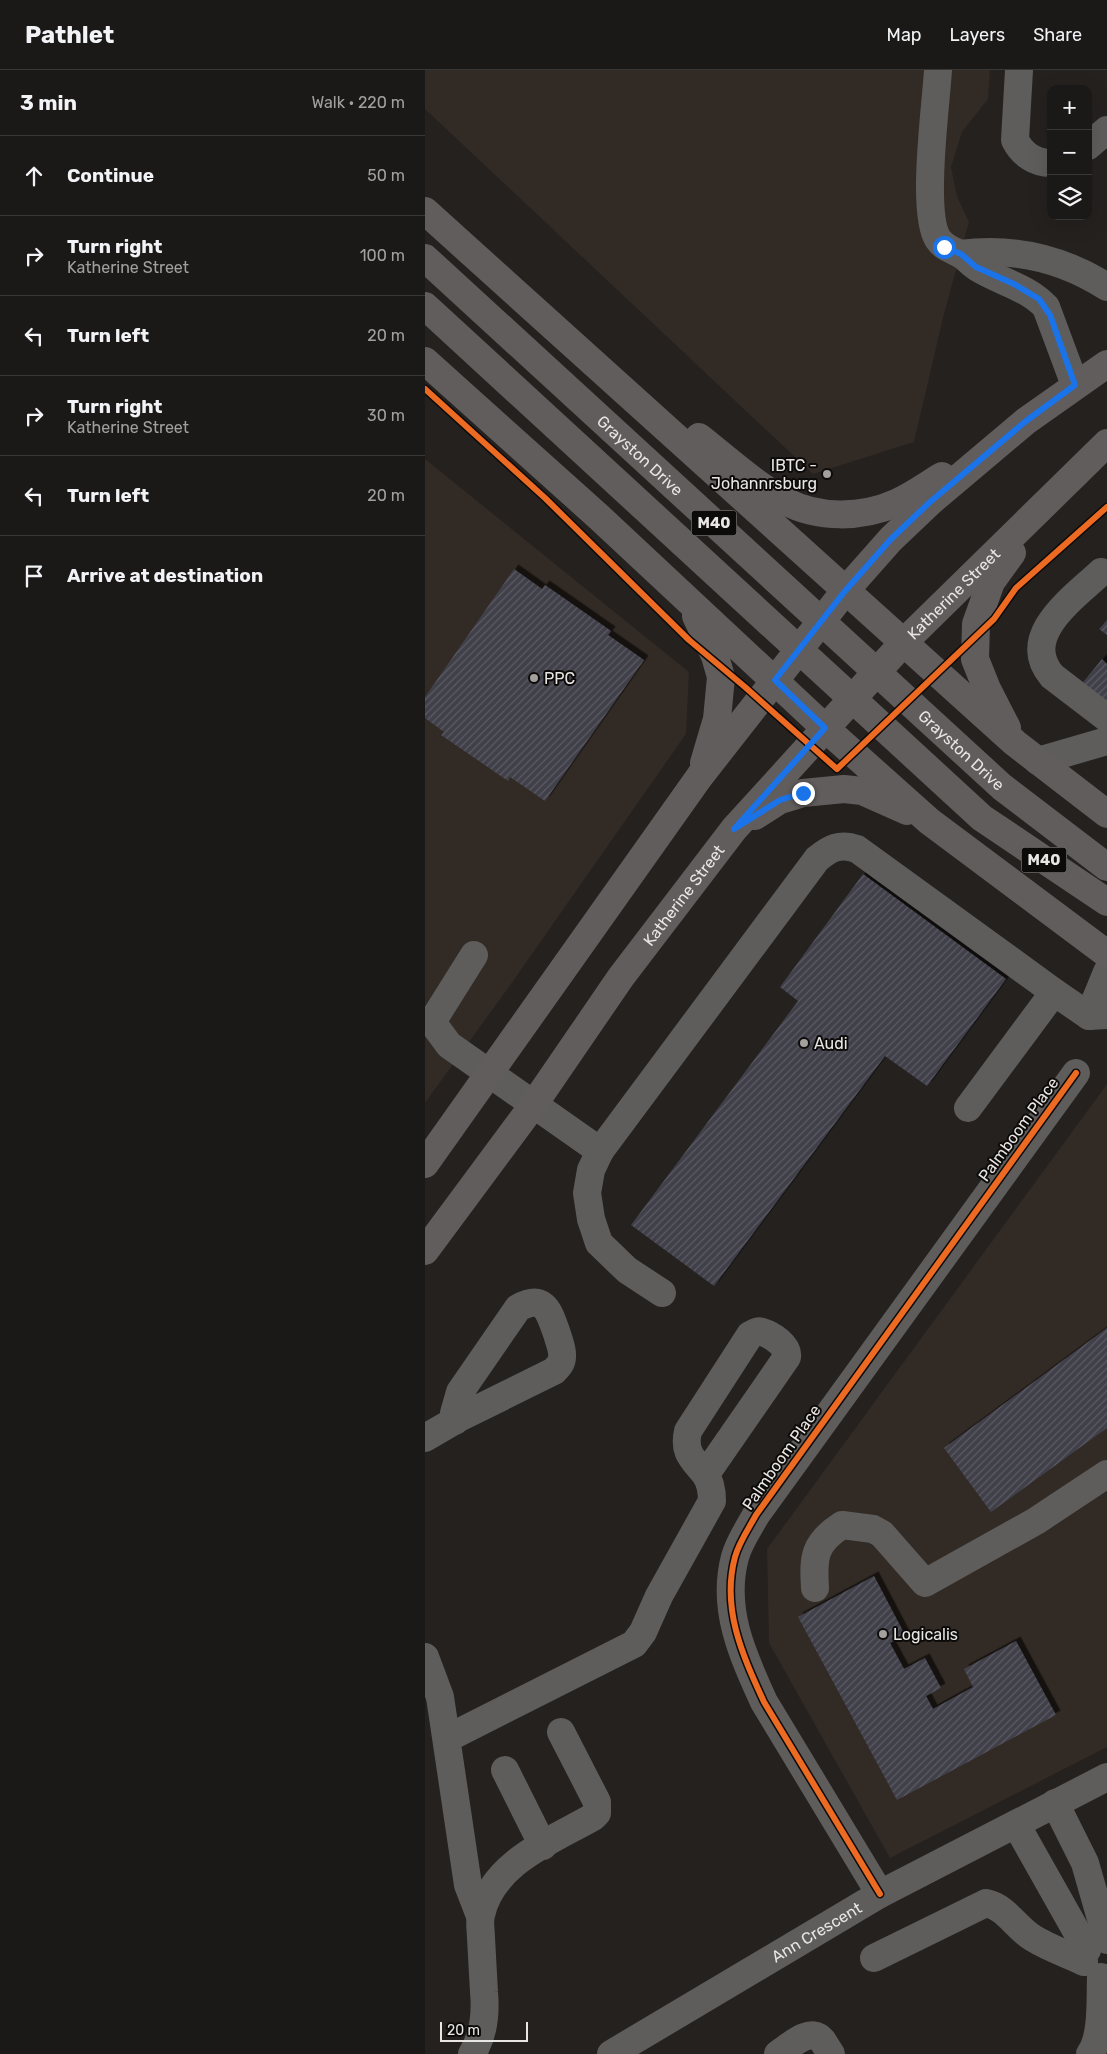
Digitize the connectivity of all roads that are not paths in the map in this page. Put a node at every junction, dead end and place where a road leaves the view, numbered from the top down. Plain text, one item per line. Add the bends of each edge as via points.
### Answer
1 (938, 70) edge
2 (1019, 70) edge
3 (1107, 130) edge
4 (1092, 143) edge
5 (1047, 163) edge
6 (425, 211) edge
7 (961, 254) junction
8 (425, 258) edge
9 (1107, 288) edge
10 (515, 293) junction
11 (425, 306) edge
12 (425, 361) edge
13 (1107, 364) edge
14 (1075, 385) junction
15 (1026, 421) junction
16 (1107, 443) edge
17 (1055, 492) junction
18 (1101, 572) dead end
19 (845, 591) junction
20 (689, 602) junction
21 (904, 642) junction
22 (775, 680) junction
23 (825, 728) junction
24 (1107, 737) edge
25 (1015, 743) junction
26 (1038, 761) junction
27 (700, 776) junction
28 (1107, 814) edge
29 (929, 821) junction
30 (734, 829) junction
31 (1107, 866) edge
32 (1107, 902) edge
33 (1107, 954) edge
34 (474, 955) dead end
35 (1107, 972) edge
36 (1054, 992) junction
37 (1098, 1015) edge
38 (429, 1018) edge
39 (1076, 1073) dead end
40 (490, 1074) junction
41 (534, 1104) junction
42 (967, 1108) dead end
43 (600, 1151) junction
44 (425, 1164) edge
45 (425, 1251) edge
46 (662, 1293) dead end
47 (455, 1421) dead end
48 (425, 1438) edge
49 (706, 1474) junction
50 (1097, 1480) edge
51 (815, 1588) dead end
52 (425, 1657) edge
53 (561, 1732) dead end
54 (447, 1738) junction
55 (505, 1770) dead end
56 (1107, 1777) edge
57 (1055, 1804) junction
58 (1016, 1824) junction
59 (543, 1846) junction
60 (880, 1894) junction
61 (480, 1916) junction
62 (875, 1958) dead end
63 (1099, 1958) edge
64 (472, 2054) edge
65 (611, 2054) edge
66 (778, 2054) edge
67 (831, 2054) edge
68 (1090, 2054) edge

1 - 7 street via 931,217 934,232 944,247
2 - 5 street via 1015,140 1019,149 1031,158
3 - 4 street
6 - 10 main road
7 - 9 street via 981,251 1031,254 1071,267
7 - 14 street via 976,267 1014,284 1046,307
8 - 31 main road, Grayston Drive / M40 via 1002,787
10 - 15 main road via 751,478 786,501 818,512 858,514 897,503
10 - 19 main road
11 - 32 main road, M40 via 981,818
12 - 20 main road
13 - 14 main road
14 - 15 main road
15 - 19 main road via 930,502 891,539
16 - 17 main road, Katherine Street
17 - 21 main road, Katherine Street
17 - 25 main road via 991,582 976,624 975,658
18 - 24 street via 1057,614 1043,633 1041,657 1045,668
19 - 21 main road
19 - 22 main road
20 - 22 main road
20 - 27 main road via 715,656 721,677 717,719
21 - 23 main road, Katherine Street
21 - 25 main road
22 - 23 main road
22 - 27 main road
23 - 29 main road
23 - 30 main road, Katherine Street
24 - 26 street
25 - 26 main road
26 - 28 main road
27 - 40 main road
29 - 30 main road via 862,791 843,789 803,793 780,800
29 - 33 main road
30 - 41 main road, Katherine Street via 621,978
34 - 38 street
35 - 37 street
36 - 37 street
36 - 42 street
36 - 43 street via 857,849 837,846 817,859
38 - 40 street via 449,1045
39 - 60 street, Palmboom Place via 756,1515 735,1556 731,1581 732,1609 736,1637 750,1672 764,1702
40 - 41 street
40 - 44 main road
41 - 43 street
41 - 45 main road, Katherine Street
43 - 46 street via 591,1170 587,1193 599,1243 627,1270
47 - 48 street
49 - 49 street via 787,1357 786,1346 762,1332 750,1335 688,1431 686,1444 690,1456
49 - 54 street via 712,1501 634,1644
50 - 51 street via 1035,1521 925,1583 882,1534 873,1529 842,1525 824,1539 817,1553
52 - 54 street via 440,1697
53 - 59 street via 598,1808 593,1817
54 - 61 street via 468,1885
55 - 59 street
56 - 57 street, Ann Crescent
57 - 58 street, Ann Crescent
57 - 63 street via 1085,1863
58 - 60 street, Ann Crescent
58 - 63 street
59 - 61 street via 509,1867 487,1899
60 - 65 street, Ann Crescent
61 - 64 street via 485,2004 483,2028
62 - 63 street via 986,1904 996,1905 1033,1938
63 - 68 street via 1098,2034
66 - 67 street via 805,2036 813,2035 821,2038

